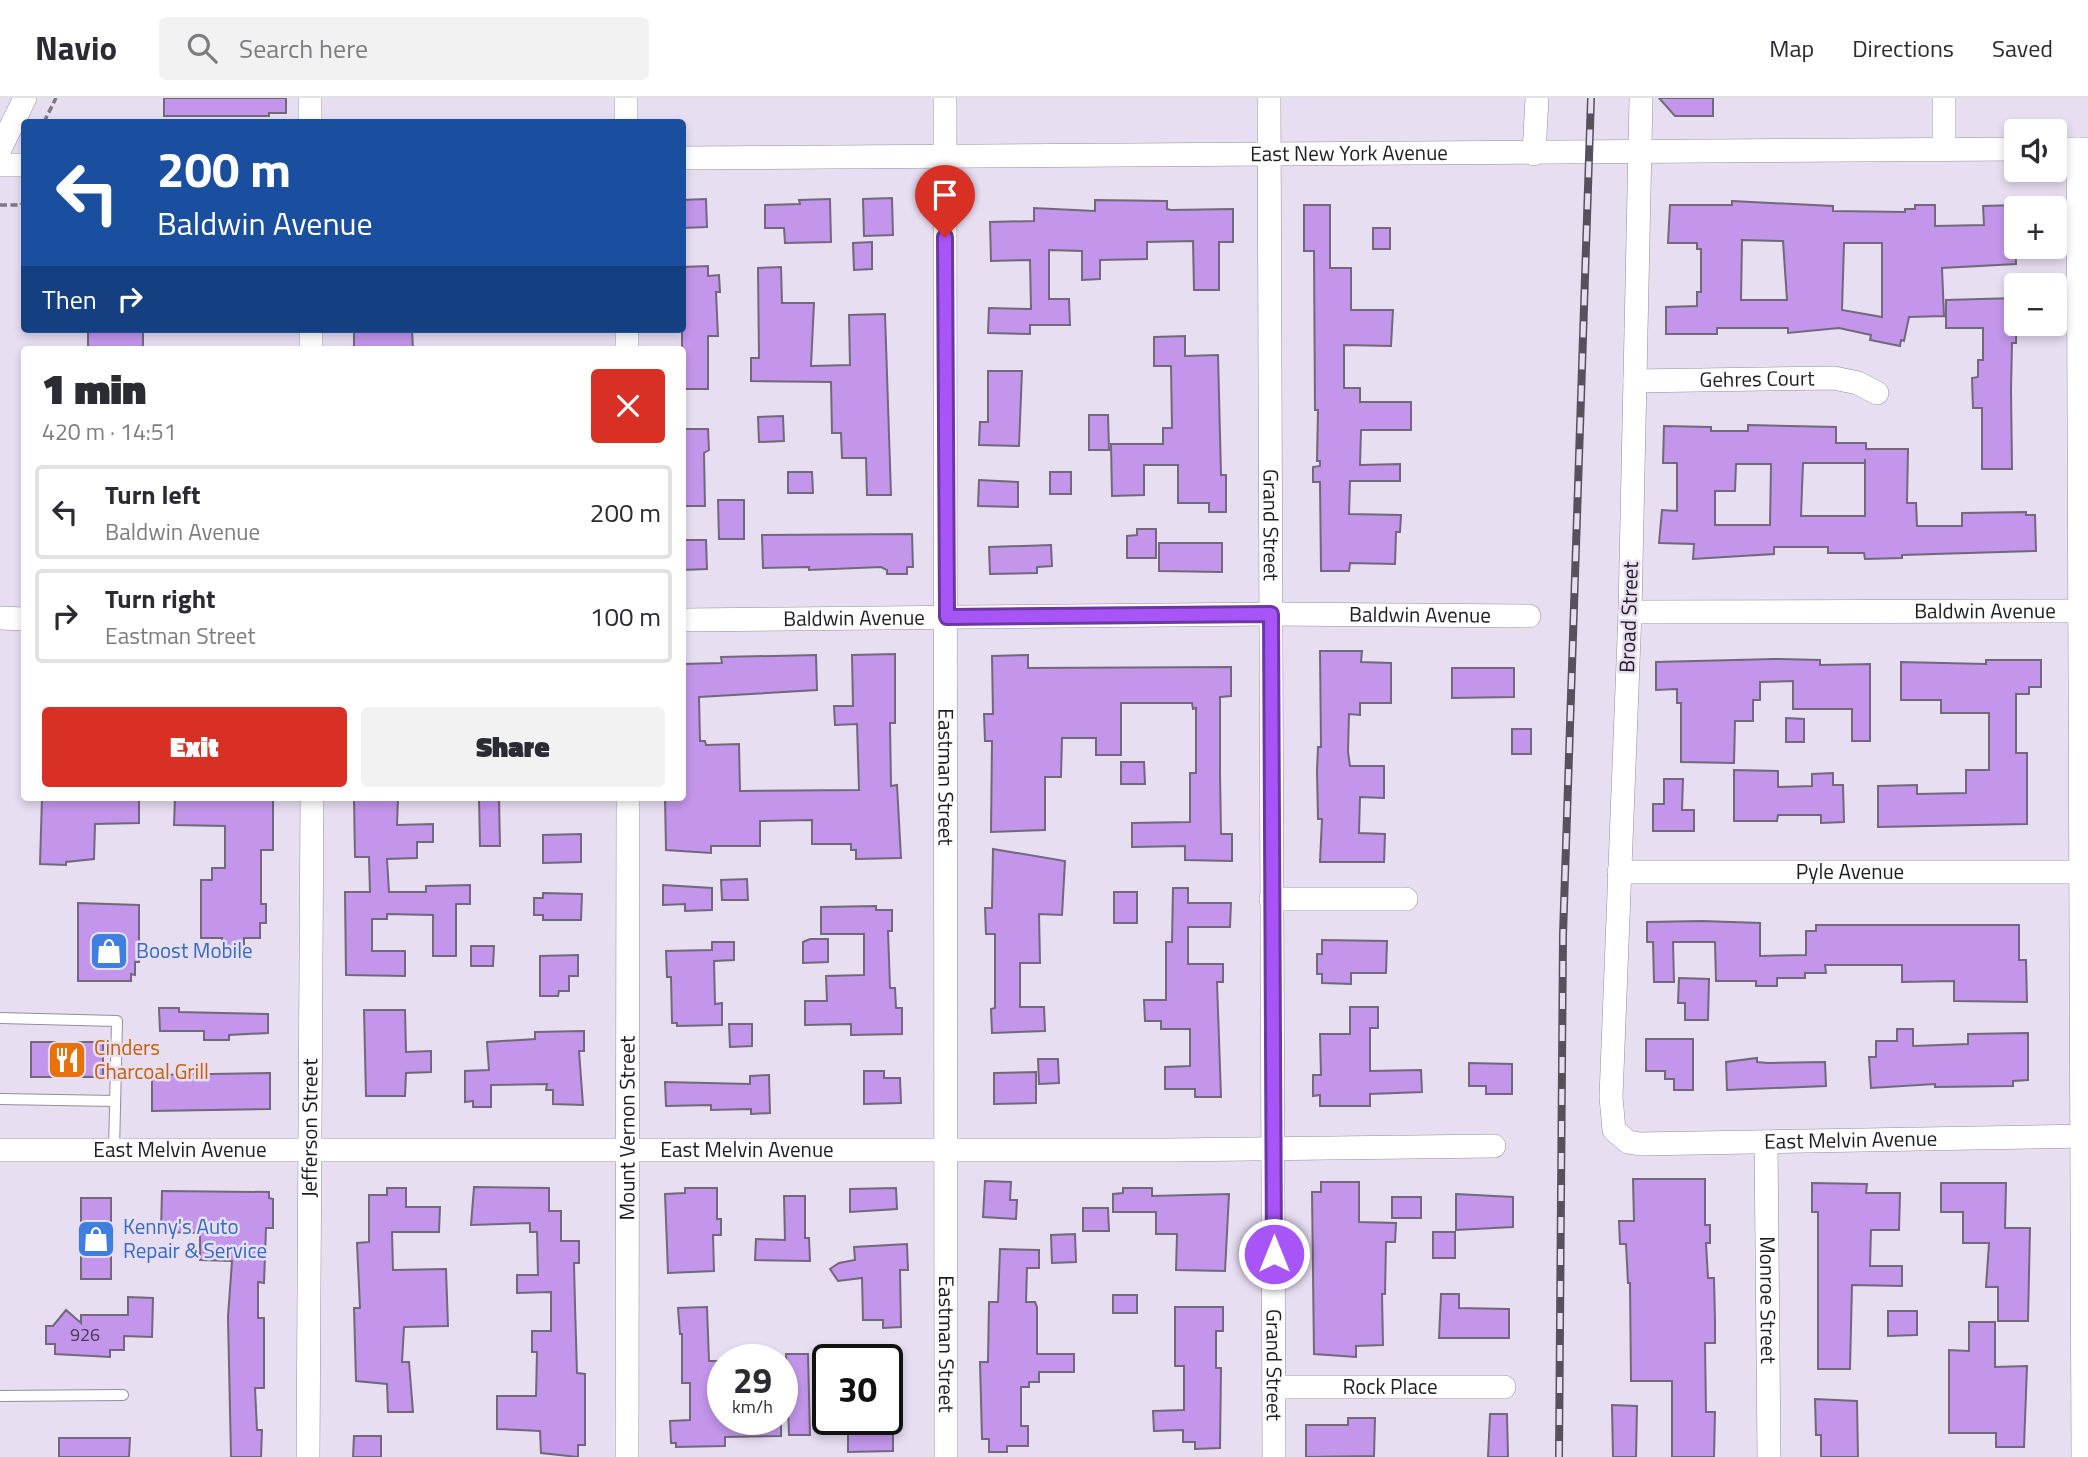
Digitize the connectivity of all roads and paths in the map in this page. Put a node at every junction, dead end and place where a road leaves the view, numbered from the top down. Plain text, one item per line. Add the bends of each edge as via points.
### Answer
1 (24, 98) edge
2 (56, 98) edge
3 (310, 98) edge
4 (626, 98) edge
5 (945, 98) edge
6 (1269, 98) edge
7 (1537, 98) edge
8 (1642, 98) edge
9 (1944, 98) edge
10 (46, 119) edge
11 (310, 119) edge
12 (626, 119) edge
13 (1944, 148) junction
14 (0, 149) edge
15 (2004, 149) edge
16 (2083, 149) edge
17 (1640, 153) junction
18 (1270, 154) junction
19 (1534, 154) junction
20 (945, 156) junction
21 (686, 158) edge
22 (21, 164) edge
23 (0, 165) edge
24 (0, 205) edge
25 (21, 205) edge
26 (1635, 381) junction
27 (1877, 393) dead end
28 (2084, 611) edge
29 (1629, 612) junction
30 (1271, 614) junction
31 (1529, 616) dead end
32 (947, 617) junction
33 (0, 618) edge
34 (21, 619) edge
35 (686, 620) edge
36 (312, 801) edge
37 (628, 801) edge
38 (1619, 872) junction
39 (2082, 872) junction
40 (1271, 899) junction
41 (1406, 899) dead end
42 (0, 1018) edge
43 (0, 1099) edge
44 (115, 1101) junction
45 (1618, 1135) joint
46 (2085, 1136) edge
47 (1766, 1142) junction
48 (1494, 1146) dead end
49 (1273, 1148) junction
50 (0, 1150) edge
51 (114, 1150) junction
52 (629, 1150) junction
53 (945, 1150) junction
54 (308, 1151) junction
55 (1275, 1387) junction
56 (1504, 1387) dead end
57 (123, 1395) dead end
58 (0, 1396) edge
59 (308, 1457) edge
60 (628, 1457) edge
61 (946, 1457) edge
62 (1274, 1457) edge
63 (1769, 1457) edge
64 (2083, 1457) edge

1 - 14 street
2 - 10 path
3 - 11 street
4 - 12 street
5 - 20 street, Eastman Street
6 - 18 street, Grand Street
7 - 19 street
8 - 17 street, Broad Street
9 - 13 street
13 - 15 street, East New York Avenue
13 - 17 street, East New York Avenue
16 - 28 street
17 - 19 street, East New York Avenue
17 - 26 street, Broad Street
18 - 19 street, East New York Avenue
18 - 20 street, East New York Avenue
18 - 30 street, Grand Street
20 - 21 street, East New York Avenue
20 - 32 street, Eastman Street
22 - 23 street
24 - 25 path
26 - 27 street, Gehres Court via 1835,379
26 - 29 street, Broad Street
28 - 29 street, Baldwin Avenue
28 - 39 street
29 - 38 street, Broad Street
30 - 31 street, Baldwin Avenue
30 - 32 street, Baldwin Avenue
30 - 40 street, Grand Street
32 - 35 street, Baldwin Avenue
32 - 53 street, Eastman Street
33 - 34 street
36 - 54 street, Jefferson Street
37 - 52 street, Mount Vernon Street
38 - 39 street, Pyle Avenue
38 - 45 street, Broad Street via 1611,1111
39 - 46 street
40 - 41 street
40 - 49 street, Grand Street
42 - 44 lane via 117,1021
43 - 44 lane
44 - 51 lane
45 - 47 street, East Melvin Avenue via 1640,1144
46 - 47 street, East Melvin Avenue
46 - 64 street
47 - 63 street, Monroe Street
48 - 49 street, East Melvin Avenue
49 - 53 street, East Melvin Avenue
49 - 55 street, Grand Street
50 - 51 street, East Melvin Avenue
51 - 54 street, East Melvin Avenue
52 - 53 street, East Melvin Avenue
52 - 54 street, East Melvin Avenue
52 - 60 street, Mount Vernon Street
53 - 61 street, Eastman Street
54 - 59 street, Jefferson Street
55 - 56 street, Rock Place
55 - 62 street, Grand Street
57 - 58 lane

